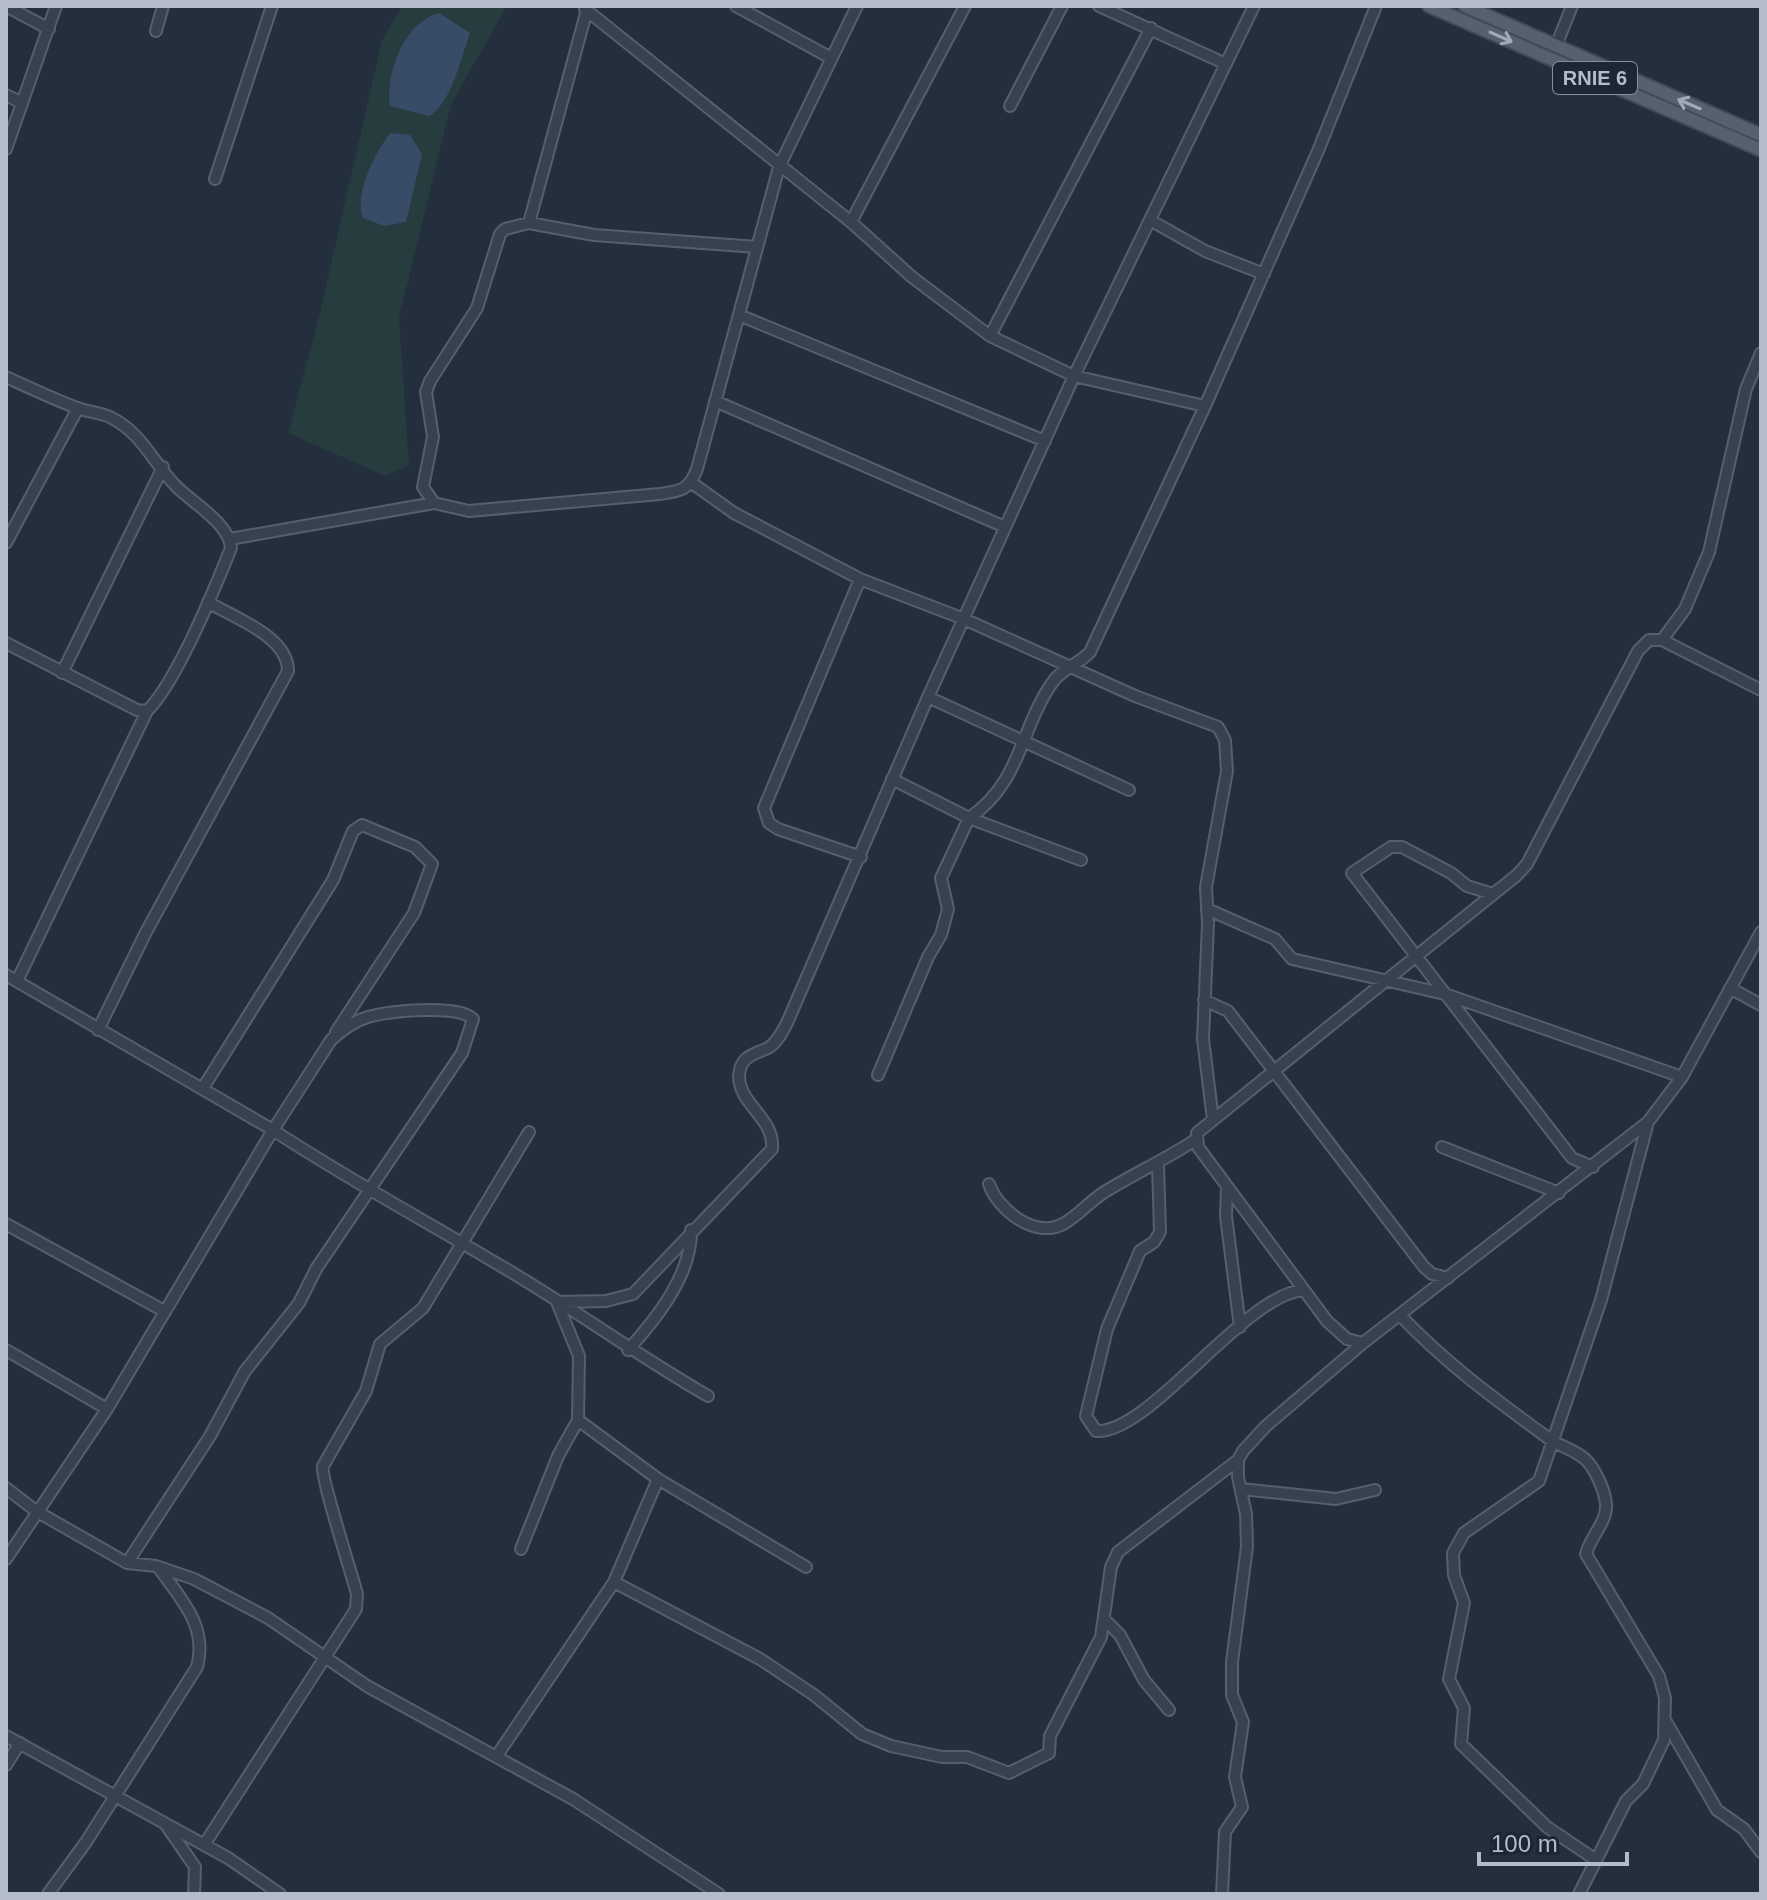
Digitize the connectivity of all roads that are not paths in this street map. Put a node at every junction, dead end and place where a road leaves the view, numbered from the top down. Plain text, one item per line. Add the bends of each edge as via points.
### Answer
1 (6, 6) edge
2 (56, 6) edge
3 (163, 6) edge
4 (272, 6) edge
5 (736, 6) edge
6 (857, 6) edge
7 (965, 6) edge
8 (1062, 6) edge
9 (1099, 6) edge
10 (1254, 6) edge
11 (1376, 6) edge
12 (1429, 6) edge
13 (1465, 6) edge
14 (1572, 6) edge
15 (586, 8) edge
16 (1151, 28) junction
17 (49, 29) junction
18 (156, 31) dead end
19 (1556, 46) junction
20 (831, 58) junction
21 (1226, 64) junction
22 (6, 95) edge
23 (22, 103) junction
24 (1010, 106) dead end
25 (1761, 135) edge
26 (6, 149) edge
27 (1761, 150) edge
28 (779, 167) junction
29 (215, 179) dead end
30 (1150, 220) junction
31 (851, 222) junction
32 (529, 223) junction
33 (757, 247) junction
34 (1264, 274) junction
35 (739, 315) junction
36 (990, 336) junction
37 (1761, 353) edge
38 (1074, 376) junction
39 (6, 377) edge
40 (715, 401) junction
41 (1205, 406) junction
42 (78, 408) junction
43 (1045, 441) junction
44 (163, 467) junction
45 (692, 483) junction
46 (434, 503) junction
47 (1005, 527) junction
48 (230, 539) junction
49 (6, 543) edge
50 (860, 579) junction
51 (208, 602) junction
52 (964, 619) junction
53 (1662, 640) junction
54 (6, 643) edge
55 (1072, 666) junction
56 (62, 673) junction
57 (1761, 690) edge
58 (928, 697) junction
59 (147, 711) junction
60 (1025, 741) junction
61 (892, 779) junction
62 (1129, 790) dead end
63 (969, 818) junction
64 (861, 857) junction
65 (1081, 860) dead end
66 (1493, 894) junction
67 (1207, 909) junction
68 (1761, 932) edge
69 (1416, 958) junction
70 (6, 975) edge
71 (17, 981) junction
72 (1387, 981) junction
73 (1730, 988) junction
74 (1445, 994) junction
75 (1204, 1000) junction
76 (1761, 1005) edge
77 (98, 1030) junction
78 (331, 1040) junction
79 (1274, 1071) junction
80 (878, 1075) dead end
81 (1682, 1077) junction
82 (203, 1088) junction
83 (1213, 1120) junction
84 (1648, 1122) junction
85 (273, 1130) junction
86 (529, 1132) dead end
87 (1195, 1140) junction
88 (1442, 1147) dead end
89 (1158, 1164) junction
90 (1593, 1167) junction
91 (989, 1184) dead end
92 (1227, 1186) junction
93 (371, 1191) junction
94 (1559, 1193) junction
95 (6, 1224) edge
96 (691, 1230) junction
97 (464, 1245) junction
98 (1448, 1278) junction
99 (1304, 1290) junction
100 (557, 1302) junction
101 (164, 1311) junction
102 (1400, 1315) junction
103 (1240, 1327) junction
104 (1363, 1343) junction
105 (6, 1350) edge
106 (628, 1350) junction
107 (708, 1396) dead end
108 (107, 1409) junction
109 (578, 1420) junction
110 (1552, 1441) junction
111 (1238, 1460) junction
112 (658, 1479) junction
113 (6, 1488) edge
114 (1241, 1489) junction
115 (1375, 1490) dead end
116 (36, 1511) junction
117 (521, 1549) dead end
118 (6, 1559) edge
119 (127, 1563) junction
120 (156, 1566) junction
121 (806, 1567) dead end
122 (614, 1582) junction
123 (1105, 1620) junction
124 (325, 1656) junction
125 (1169, 1710) dead end
126 (1664, 1718) junction
127 (6, 1736) edge
128 (20, 1743) junction
129 (496, 1757) junction
130 (6, 1765) edge
131 (114, 1798) junction
132 (165, 1824) junction
133 (204, 1845) junction
134 (1761, 1852) edge
135 (1596, 1860) junction
136 (268, 1890) edge
137 (48, 1894) edge
138 (194, 1894) edge
139 (280, 1894) edge
140 (719, 1894) edge
141 (1222, 1894) edge
142 (1579, 1894) edge

1 - 17 street
2 - 17 street
3 - 18 street
4 - 29 street
5 - 20 street
6 - 20 street
7 - 31 street
8 - 24 street
9 - 16 street
10 - 21 street
11 - 34 street
12 -> 27 main road, RNIE 6
13 - 19 main road, RNIE 6
14 - 19 street
15 - 28 street
15 - 32 street
16 - 21 street
16 - 36 street
17 - 23 street
25 -> 19 main road, RNIE 6
20 - 28 street
21 - 30 street
22 - 23 street
23 - 26 street
28 - 31 street
28 - 33 street
30 - 34 street via 1205,251
30 - 38 street
31 - 36 street
32 - 33 street via 594,235
32 - 46 street via 500,234 477,308 426,392 433,437 423,487
33 - 35 street
34 - 41 street
35 - 40 street
35 - 43 street
36 - 38 street
37 - 53 street via 1746,389 1709,552 1685,609
38 - 41 street
38 - 43 street
39 - 42 street
40 - 45 street
40 - 47 street
41 - 55 street via 1096,641
42 - 44 street via 110,417
42 - 49 street
43 - 47 street
44 - 48 street
44 - 56 street
45 - 46 street via 685,490 660,494 469,511
45 - 50 street via 734,513
46 - 48 street
47 - 52 street
48 - 51 street
50 - 52 street
50 - 64 street via 764,808 769,823 778,829
51 - 59 street
51 - 77 street via 274,640 285,653 288,671
52 - 55 street
52 - 58 street
53 - 57 street
53 - 66 street via 1649,640 1638,651 1527,864
54 - 56 street
55 - 60 street via 1050,686
55 - 67 street via 1223,732 1227,771 1206,887
56 - 59 street
58 - 60 street
58 - 61 street
59 - 71 street
60 - 62 street
60 - 63 street via 1014,770 983,809
61 - 63 street
61 - 64 street
63 - 65 street
63 - 80 street via 941,878 948,909 941,935
64 - 96 street via 787,1023 777,1040 748,1054 742,1065 740,1089 770,1128 772,1149
66 - 69 street
66 - 69 street via 1467,886 1402,847 1391,847 1353,870 1352,877
67 - 72 street via 1275,939 1292,959
67 - 75 street
68 - 73 street
69 - 72 street
69 - 74 street
70 - 71 street
71 - 77 street
72 - 74 street
72 - 79 street
73 - 76 street
73 - 81 street
74 - 81 street
74 - 90 street via 1572,1158
75 - 79 street via 1228,1011
75 - 83 street via 1204,1066
77 - 82 street
78 - 82 street via 414,913 432,864 415,847 362,825 353,831 333,880
78 - 85 street
78 - 93 street via 344,1028 381,1015 458,1010 473,1019 462,1053
79 - 83 street
79 - 98 street via 1424,1267
81 - 84 street
82 - 85 street
83 - 87 street
84 - 90 street
84 - 110 street via 1601,1300
85 - 93 street
85 - 101 street
86 - 97 street
87 - 89 street
87 - 92 street
88 - 94 street
89 - 91 street via 1050,1228 1007,1212
89 - 103 street via 1160,1232 1140,1251 1107,1329 1086,1416 1092,1428 1113,1429 1150,1405
90 - 94 street
92 - 99 street
92 - 103 street
93 - 97 street
93 - 119 street via 316,1269 299,1303 245,1371 210,1436
94 - 98 street
95 - 101 street
96 - 100 street via 633,1294 606,1301
96 - 106 street via 687,1265
97 - 100 street
97 - 124 street via 423,1308 380,1344 366,1391 323,1466 322,1480 357,1594 347,1627
98 - 102 street
99 - 103 street via 1285,1294
99 - 104 street via 1337,1332
100 - 106 street
100 - 109 street via 579,1356
101 - 108 street
102 - 104 street
102 - 110 street via 1470,1380
104 - 111 street via 1266,1426
105 - 108 street
106 - 107 street
108 - 116 street
109 - 112 street
109 - 117 street
110 - 126 street via 1587,1460 1605,1499 1607,1508 1586,1554 1659,1676
110 - 135 street via 1533,1488 1487,1515 1457,1543 1454,1575 1464,1603 1449,1679 1464,1708 1465,1751 1547,1827
111 - 114 street
111 - 123 street via 1118,1552 1111,1567
112 - 121 street
112 - 122 street
113 - 116 street
114 - 115 street via 1336,1499
114 - 141 street via 1247,1547 1234,1631 1232,1695 1243,1722 1235,1777 1242,1807 1225,1832
116 - 118 street
116 - 119 street
119 - 120 street
120 - 124 street via 194,1579 268,1618
120 - 131 street via 196,1621 201,1651 197,1667
122 - 123 street via 760,1659 862,1734 891,1746 967,1757 1009,1773 1049,1753 1050,1736 1088,1667
122 - 129 street
123 - 125 street
124 - 129 street via 377,1692
124 - 133 street
126 - 134 street via 1717,1810 1744,1829
126 - 135 street via 1664,1740 1654,1766 1626,1801
127 - 128 street
128 - 130 street
128 - 131 street
129 - 140 street via 573,1799
131 - 132 street
131 - 137 street
132 - 133 street
132 - 138 street via 195,1867
133 - 136 street
135 - 142 street
136 - 139 street

